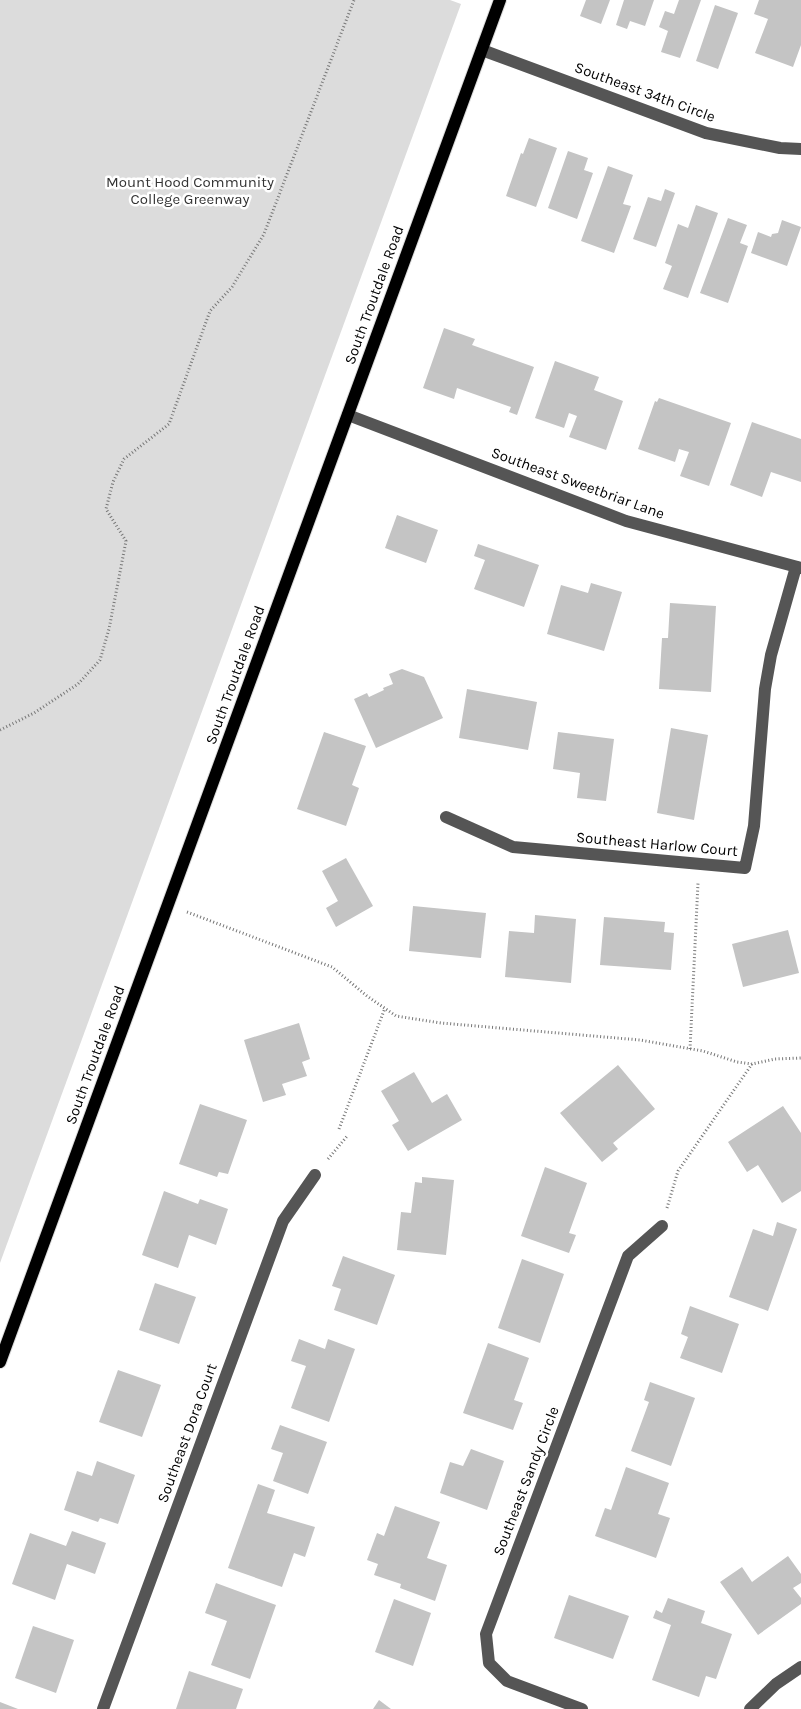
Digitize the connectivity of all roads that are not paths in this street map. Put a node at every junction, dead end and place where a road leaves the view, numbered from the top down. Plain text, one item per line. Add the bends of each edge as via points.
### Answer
1 (500, 0) edge
2 (482, 50) junction
3 (801, 149) edge
4 (348, 415) junction
5 (798, 568) edge
6 (446, 817) dead end
7 (315, 1175) road end
8 (662, 1226) road end
9 (0, 1362) edge
10 (801, 1667) edge
11 (103, 1709) edge
12 (582, 1709) edge
13 (750, 1709) edge

1 - 2 main road, South Troutdale Road
2 - 3 street, Southeast 34th Circle via 706,133 780,148
2 - 4 main road, South Troutdale Road
4 - 5 street, Southeast Sweetbriar Lane via 626,521
4 - 9 main road, South Troutdale Road
5 - 6 street, Southeast Harlow Court via 771,655 765,689 754,826 745,868 513,847
7 - 11 street, Southeast Dora Court via 283,1221
8 - 12 street, Southeast Sandy Circle via 628,1256 486,1634 489,1663 507,1681
10 - 13 street via 776,1684

